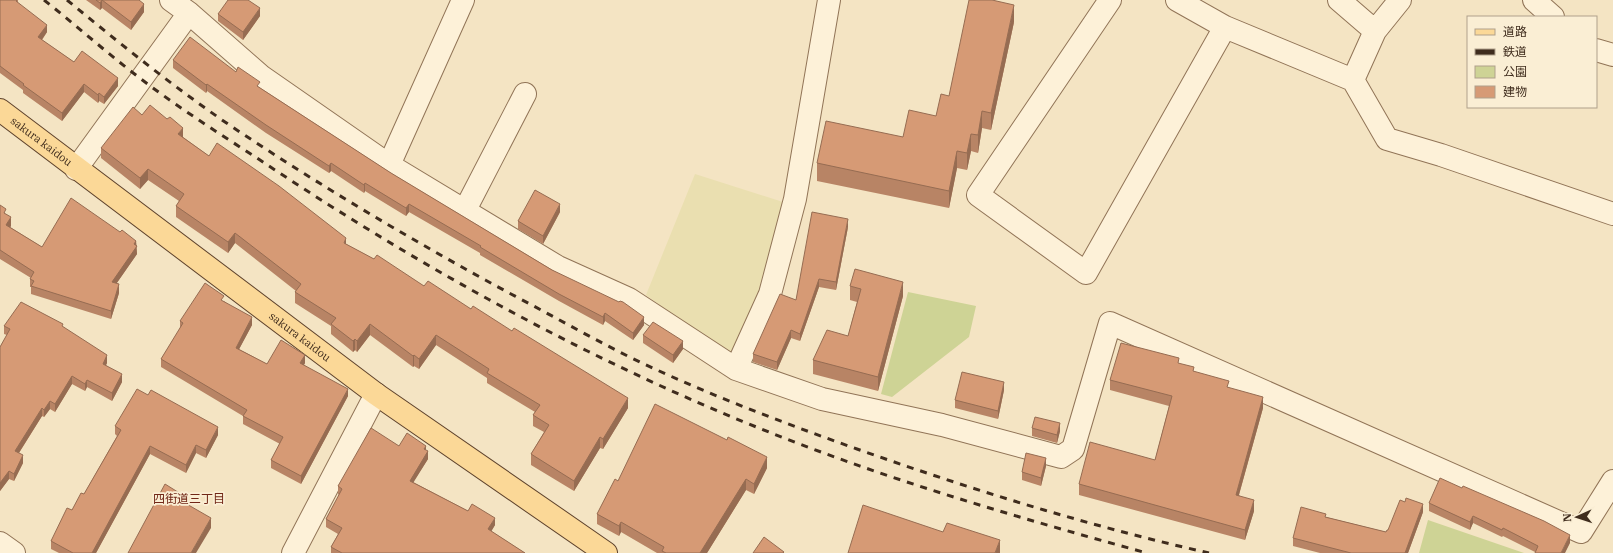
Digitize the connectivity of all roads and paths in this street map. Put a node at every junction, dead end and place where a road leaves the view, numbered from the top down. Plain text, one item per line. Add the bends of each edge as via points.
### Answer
1 (171, 0) edge
2 (464, 0) edge
3 (829, 0) edge
4 (1110, 0) edge
5 (1176, 0) edge
6 (1339, 0) edge
7 (1400, 0) edge
8 (1534, 0) edge
9 (189, 14) junction
10 (1552, 16) edge
11 (1226, 27) junction
12 (1375, 32) junction
13 (1597, 50) edge
14 (1613, 54) edge
15 (1353, 80) junction
16 (525, 94) dead end
17 (0, 110) edge
18 (389, 165) junction
19 (76, 169) junction
20 (465, 210) junction
21 (1613, 214) edge
22 (736, 369) junction
23 (376, 394) junction
24 (1613, 480) edge
25 (0, 543) edge
26 (14, 553) edge
27 (294, 553) edge
28 (606, 553) edge

1 - 9 street
2 - 18 street
3 - 22 street via 795,199 770,294
4 - 11 street via 978,195 1086,274
5 - 11 street
6 - 12 street
7 - 12 street
8 - 10 street
9 - 18 street via 261,76
9 - 19 street
11 - 15 street
12 - 15 street
13 - 14 street
15 - 21 street via 1387,139
16 - 20 street
17 - 19 main road, sakura kaidou
18 - 20 street
19 - 23 main road, sakura kaidou
20 - 22 street via 558,267 629,300
22 - 24 street via 822,399 942,425 1061,458 1073,449 1110,324 1581,532
23 - 27 street
23 - 28 main road, sakura kaidou
25 - 26 street

